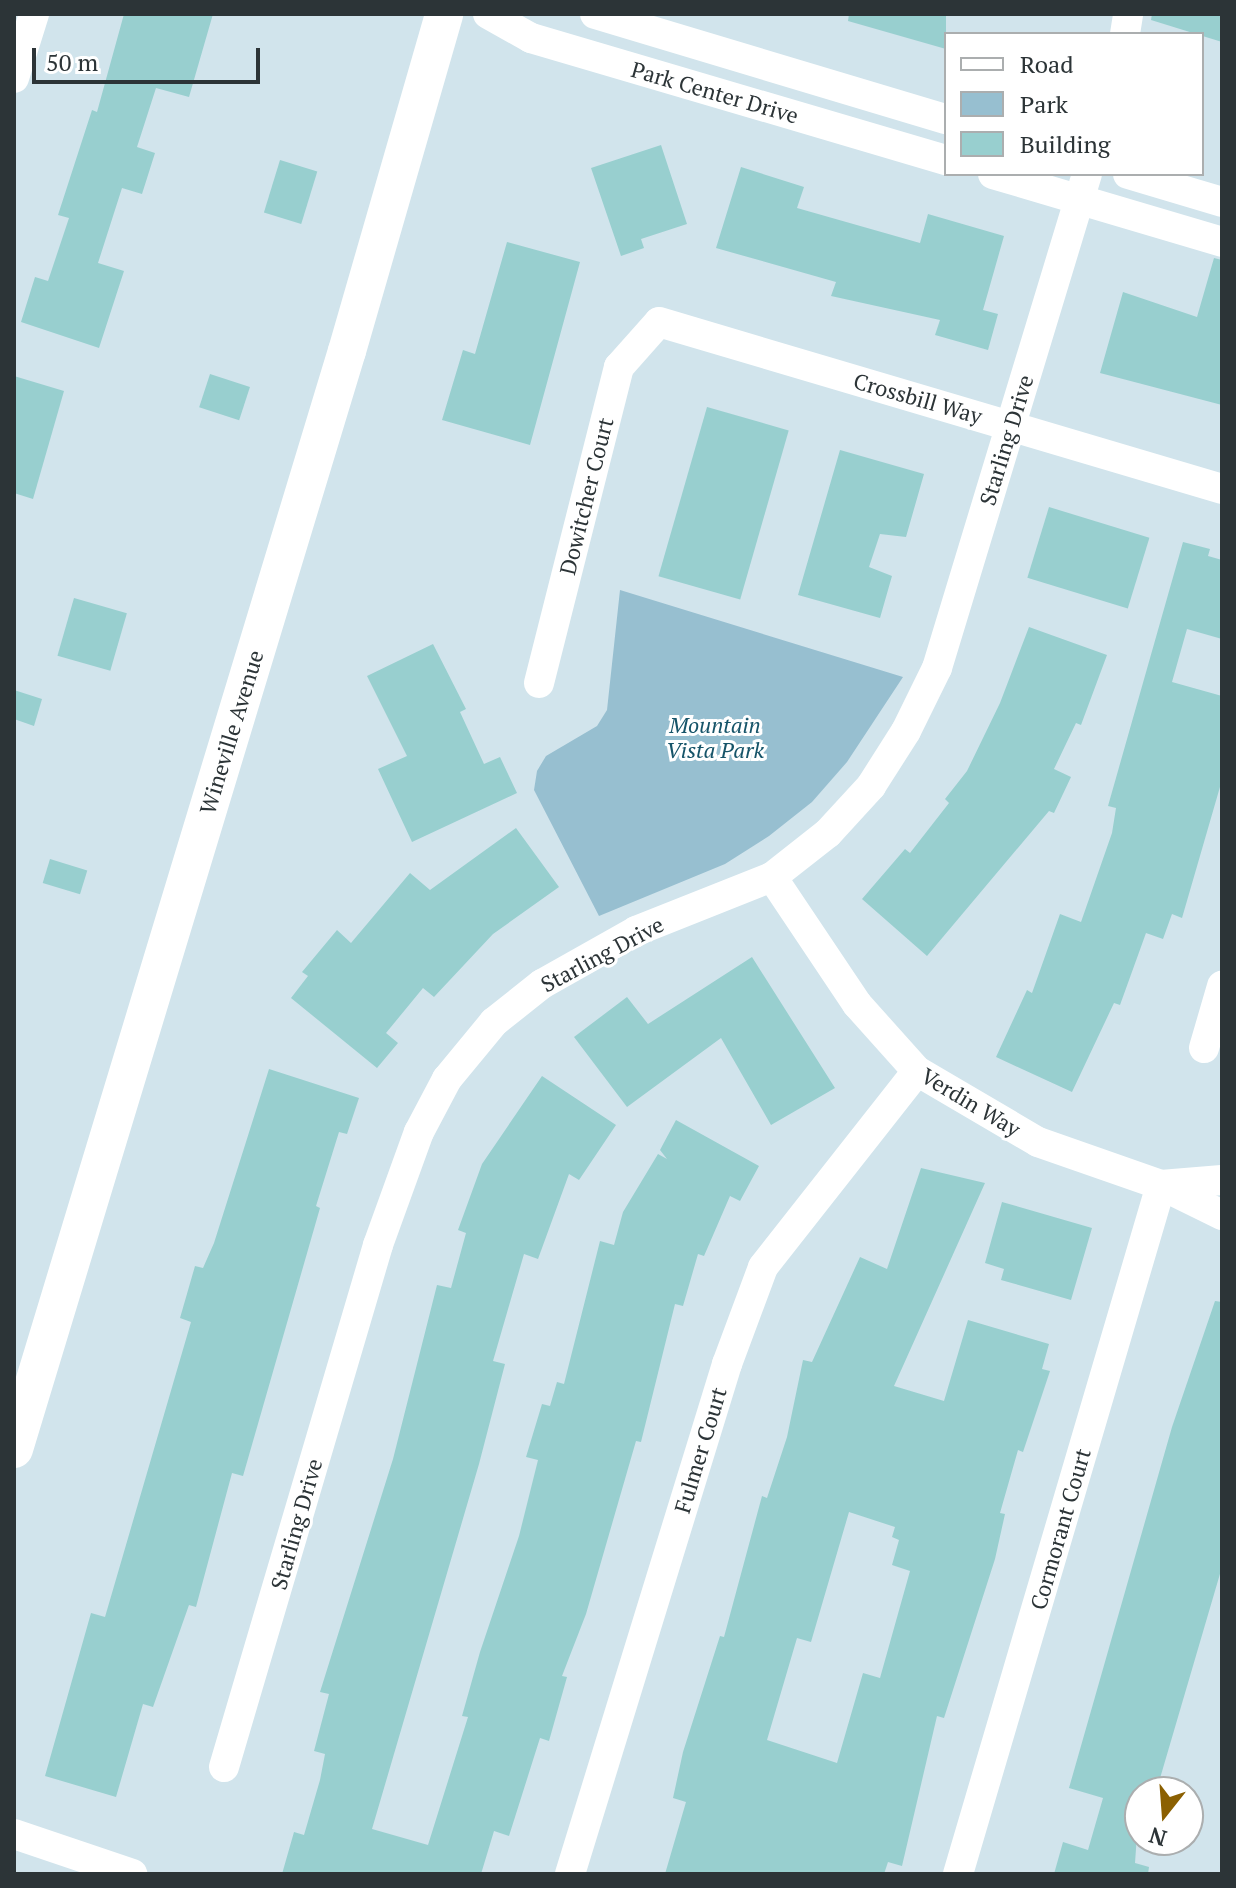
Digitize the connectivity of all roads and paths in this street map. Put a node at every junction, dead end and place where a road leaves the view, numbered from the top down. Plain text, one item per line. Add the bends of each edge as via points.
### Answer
1 (34, 14) edge
2 (444, 14) edge
3 (488, 14) edge
4 (595, 14) edge
5 (14, 78) edge
6 (944, 118) edge
7 (944, 159) edge
8 (1007, 176) edge
9 (1135, 176) edge
10 (1084, 187) edge
11 (1222, 202) edge
12 (1222, 242) edge
13 (659, 322) joint
14 (1011, 425) junction
15 (1222, 489) edge
16 (539, 683) dead end
17 (772, 877) junction
18 (1222, 986) edge
19 (1204, 1048) dead end
20 (917, 1071) junction
21 (1222, 1180) edge
22 (1161, 1185) junction
23 (1222, 1215) edge
24 (14, 1449) edge
25 (224, 1767) dead end
26 (14, 1834) edge
27 (132, 1874) edge
28 (570, 1874) edge
29 (958, 1874) edge

1 - 5 street
2 - 24 main road, Wineville Avenue
3 - 7 street, Park Center Drive via 531,38
4 - 6 street, Park Center Drive
8 - 10 street
9 - 11 street
10 - 12 street
10 - 14 street, Starling Drive
13 - 14 street, Crossbill Way
13 - 16 street, Dowitcher Court via 619,367
14 - 15 street, Crossbill Way
14 - 17 street, Starling Drive via 937,668 906,731 871,786 828,833
17 - 20 street, Verdin Way via 857,1004
17 - 25 street, Starling Drive via 636,931 542,984 494,1022 447,1079 419,1132 378,1245
18 - 19 street
20 - 22 street, Verdin Way via 1038,1142
20 - 28 street, Fulmer Court via 763,1267 727,1364
21 - 22 street, Verdin Way
22 - 23 street, Verdin Way
22 - 29 street, Cormorant Court
26 - 27 street

